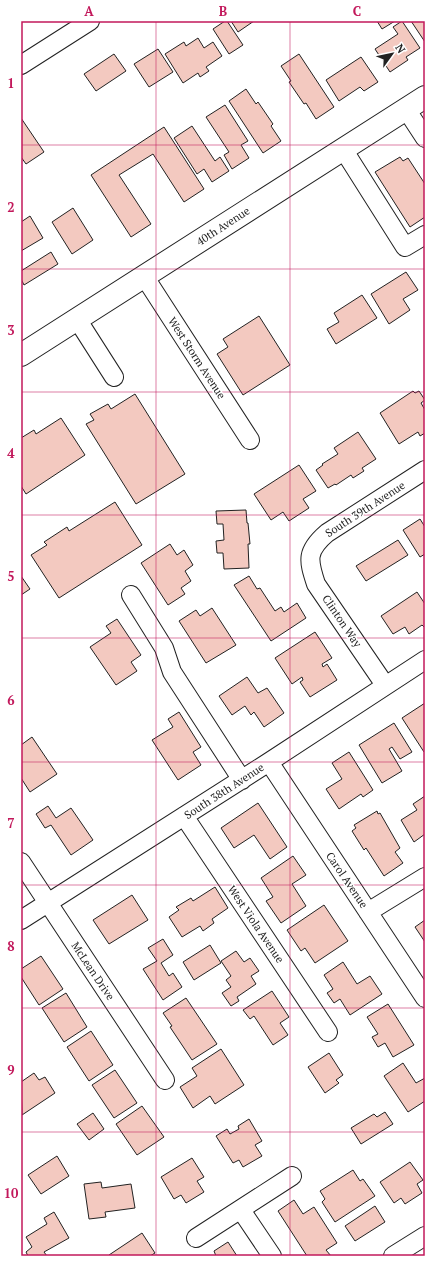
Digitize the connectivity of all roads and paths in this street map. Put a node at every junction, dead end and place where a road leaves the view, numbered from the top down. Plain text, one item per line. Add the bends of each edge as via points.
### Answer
1 (90, 21) edge
2 (21, 65) edge
3 (425, 97) edge
4 (406, 109) junction
5 (425, 138) edge
6 (343, 149) junction
7 (425, 234) edge
8 (144, 276) junction
9 (77, 319) junction
10 (21, 355) edge
11 (114, 377) dead end
12 (250, 440) dead end
13 (425, 470) edge
14 (310, 553) joint
15 (131, 595) dead end
16 (425, 660) edge
17 (385, 685) junction
18 (269, 762) junction
19 (242, 780) junction
20 (184, 816) junction
21 (21, 862) edge
22 (425, 876) edge
23 (47, 903) junction
24 (368, 912) junction
25 (21, 920) edge
26 (425, 998) edge
27 (328, 1032) dead end
28 (165, 1080) dead end
29 (292, 1176) dead end
30 (241, 1210) junction
31 (425, 1236) edge
32 (196, 1238) dead end
33 (272, 1256) edge
34 (393, 1256) edge

1 - 2 street
3 - 4 main road, 40th Avenue
4 - 5 street
4 - 6 main road, 40th Avenue
6 - 7 street via 405,247
6 - 8 main road, 40th Avenue
8 - 9 main road, 40th Avenue
8 - 12 street, West Storm Avenue
9 - 10 main road, 40th Avenue
9 - 11 street
13 - 14 street, South 39th Avenue via 327,533 318,540
14 - 17 street, Clinton Way via 310,565 316,584
15 - 19 street via 164,648 172,672
16 - 17 street, South 38th Avenue
17 - 18 street, South 38th Avenue
18 - 19 street, South 38th Avenue
18 - 24 street, Carol Avenue
19 - 20 street, South 38th Avenue
20 - 23 street, South 38th Avenue
20 - 27 street, West Viola Avenue
21 - 23 street, McLean Drive
22 - 24 street
23 - 25 street, South 38th Avenue
23 - 28 street, McLean Drive
24 - 26 street, Carol Avenue
29 - 30 street
30 - 32 street
30 - 33 street
31 - 34 street

